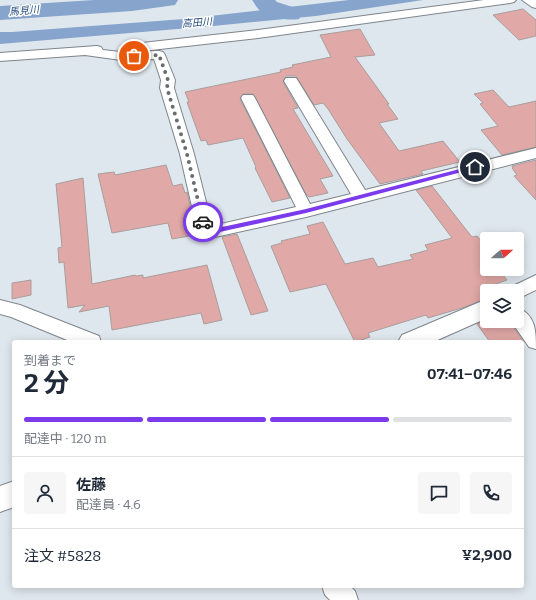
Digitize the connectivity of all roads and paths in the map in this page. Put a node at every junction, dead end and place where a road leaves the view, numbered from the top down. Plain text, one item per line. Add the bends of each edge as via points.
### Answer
1 (510, 0) edge
2 (528, 0) edge
3 (536, 5) edge
4 (212, 40) junction
5 (86, 51) junction
6 (159, 55) junction
7 (0, 57) edge
8 (291, 81) dead end
9 (248, 98) dead end
10 (536, 153) edge
11 (361, 197) junction
12 (306, 211) junction
13 (536, 282) edge
14 (536, 289) edge
15 (524, 290) edge
16 (524, 292) edge
17 (0, 307) edge
18 (480, 311) edge
19 (524, 325) edge
20 (87, 340) edge
21 (415, 340) edge
22 (536, 341) edge
23 (12, 495) edge
24 (0, 499) edge
25 (336, 588) edge
26 (346, 600) edge

1 - 4 street
2 - 3 street
4 - 5 street
4 - 6 street
5 - 6 street via 121,56
5 - 7 street
6 - 12 street via 168,80 167,88 187,154 206,233
8 - 11 street
9 - 12 street
10 - 11 street
11 - 12 street
13 - 15 street
14 - 16 street
17 - 20 street via 14,310
18 - 21 street
19 - 22 street
23 - 24 street
25 - 26 street

